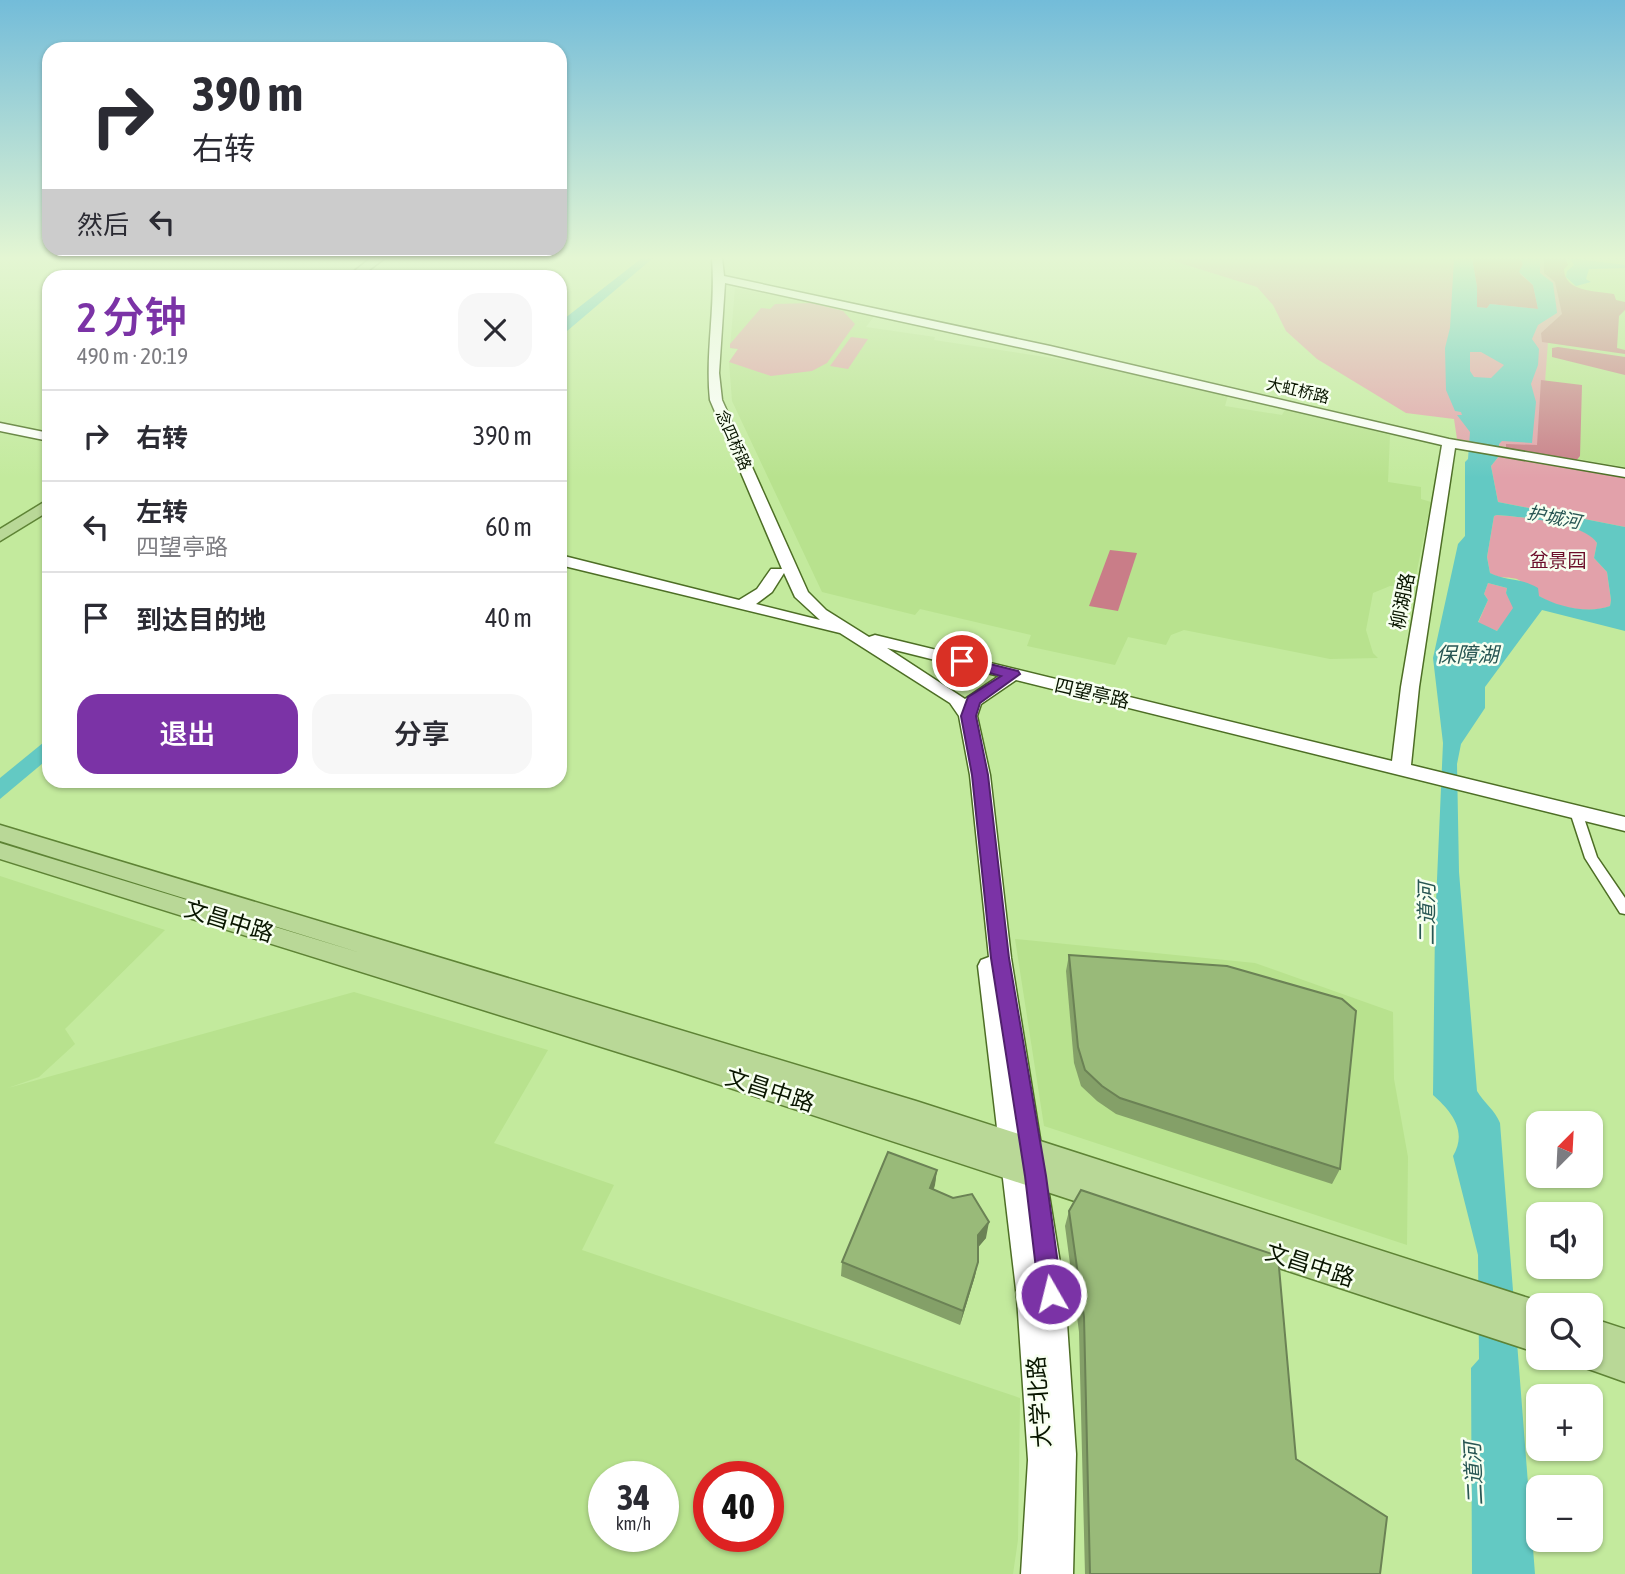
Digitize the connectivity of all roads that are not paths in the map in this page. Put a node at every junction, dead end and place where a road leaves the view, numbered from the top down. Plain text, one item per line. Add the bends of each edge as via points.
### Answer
1 (716, 331) edge
2 (966, 331) edge
3 (0, 426) edge
4 (42, 435) edge
5 (1455, 444) junction
6 (1625, 473) edge
7 (42, 499) edge
8 (42, 509) edge
9 (0, 526) edge
10 (773, 533) junction
11 (0, 536) edge
12 (567, 562) edge
13 (777, 572) junction
14 (740, 605) junction
15 (833, 628) junction
16 (859, 635) junction
17 (1013, 674) junction
18 (968, 716) junction
19 (1401, 768) junction
20 (1576, 812) junction
21 (1625, 824) edge
22 (0, 832) edge
23 (0, 850) edge
24 (1625, 909) edge
25 (1023, 1160) junction
26 (1526, 1323) edge
27 (1603, 1337) edge
28 (1625, 1344) edge
29 (1603, 1359) edge
30 (1625, 1366) edge
31 (1037, 1574) edge
32 (1056, 1574) edge

1 - 10 street, 念四桥路 via 716,400
2 - 5 street, 大虹桥路
3 - 4 street
5 - 6 street, 大虹桥路
5 - 19 street, 柳湖路 via 1419,617
7 - 9 main road
8 - 11 main road
10 - 13 street, 念四桥路
10 - 16 street, 念四桥路 via 801,593 820,613
12 - 14 street, 四望亭路
13 - 14 street via 769,588
13 - 15 street, 念四桥路 via 791,597
14 - 15 street, 四望亭路
15 - 16 street, 四望亭路
15 - 25 street, 大学北路 via 946,702 958,715 971,775 993,1000
16 - 17 street, 四望亭路
16 - 18 street via 956,699
17 - 18 street via 973,701
17 - 19 street, 四望亭路
18 - 25 street, 大学北路 via 980,775
19 - 20 street, 四望亭路
20 - 21 street, 四望亭路
20 - 24 street via 1591,858
22 - 25 main road, 文昌中路
23 - 25 main road, 文昌中路 via 662,1055
25 - 26 main road, 文昌中路
25 - 31 street, 大学北路 via 1043,1460
25 - 32 street, 大学北路 via 1051,1294 1060,1440
27 - 28 main road
29 - 30 main road

